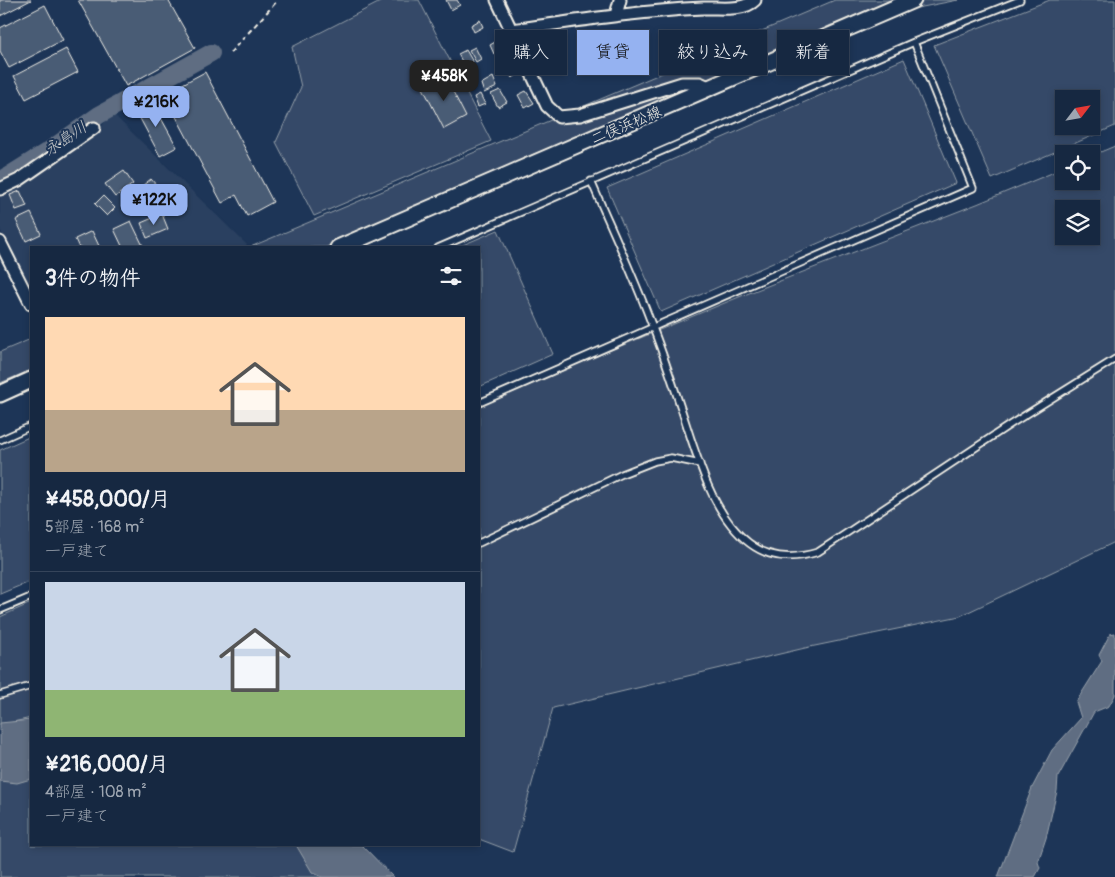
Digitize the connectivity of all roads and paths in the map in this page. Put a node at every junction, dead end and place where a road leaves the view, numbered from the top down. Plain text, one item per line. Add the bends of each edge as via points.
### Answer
1 (278, 0) edge
2 (497, 0) edge
3 (620, 0) edge
4 (755, 0) edge
5 (913, 0) edge
6 (1020, 0) edge
7 (616, 15) junction
8 (512, 30) joint
9 (914, 42) junction
10 (230, 53) dead end
11 (533, 75) edge
12 (711, 88) junction
13 (94, 128) dead end
14 (591, 181) junction
15 (0, 189) edge
16 (0, 242) edge
17 (343, 246) edge
18 (443, 246) edge
19 (30, 302) edge
20 (653, 327) junction
21 (1115, 359) edge
22 (30, 380) edge
23 (0, 394) edge
24 (480, 403) edge
25 (30, 426) edge
26 (0, 440) edge
27 (700, 464) junction
28 (480, 543) edge
29 (30, 597) edge
30 (0, 610) edge
31 (30, 686) edge
32 (0, 695) edge

1 - 10 path
2 - 8 street
3 - 7 street
4 - 7 street via 736,7
5 - 12 main road, 二俣浜松線
6 - 9 lane
7 - 8 street
9 - 14 lane
9 - 20 lane via 973,188
11 - 12 street via 547,106 559,117 580,115 682,83 700,83
12 - 17 main road, 二俣浜松線
13 - 15 street via 19,180
14 - 18 lane
14 - 20 lane
16 - 19 street
20 - 24 lane
20 - 27 lane
21 - 27 lane via 818,552 805,556 781,557 746,540 730,524 717,503
22 - 23 main road
25 - 26 lane
27 - 28 lane via 671,458 655,461
29 - 30 lane
31 - 32 lane

